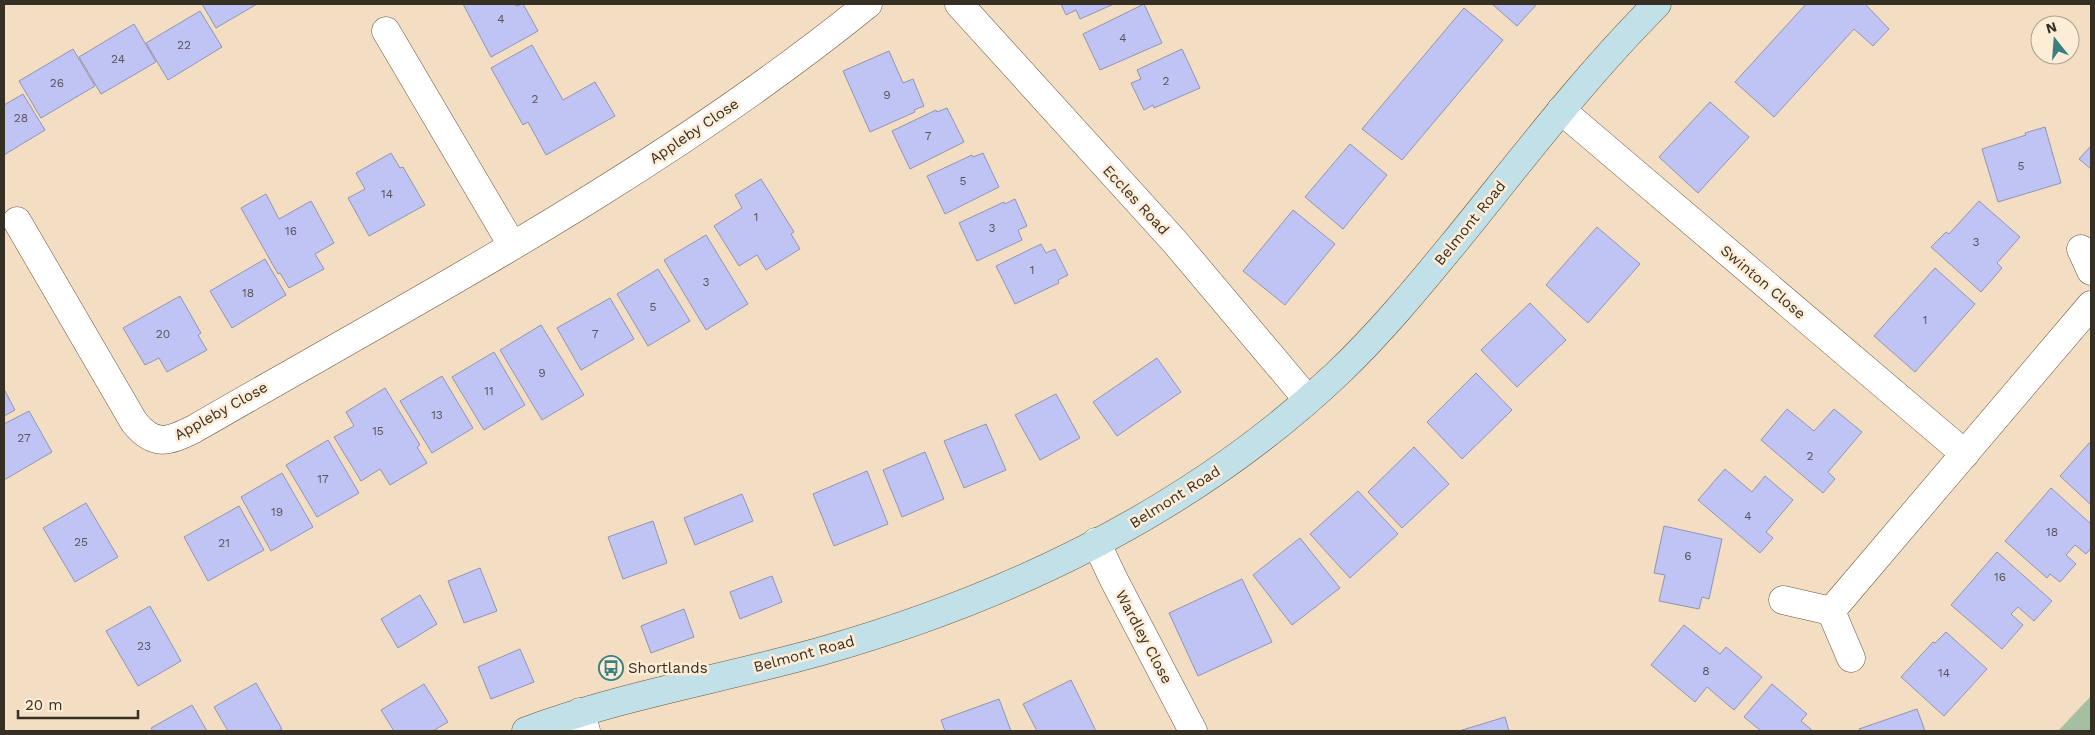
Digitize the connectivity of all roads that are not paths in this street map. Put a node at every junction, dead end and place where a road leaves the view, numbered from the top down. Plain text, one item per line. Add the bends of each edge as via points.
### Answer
1 (868, 4) edge
2 (958, 4) edge
3 (1656, 4) edge
4 (386, 31) dead end
5 (1561, 110) junction
6 (16, 221) dead end
7 (512, 245) junction
8 (2091, 306) edge
9 (1308, 400) junction
10 (1965, 454) junction
11 (1096, 542) junction
12 (1783, 600) dead end
13 (1831, 610) junction
14 (1851, 658) dead end
15 (583, 722) edge
16 (526, 731) edge
17 (1193, 731) edge

1 - 7 street, Appleby Close via 690,136
2 - 9 street, Eccles Road via 1175,242
3 - 5 street, Belmont Road
4 - 7 street
5 - 9 street, Belmont Road via 1426,277 1371,340
5 - 10 street, Swinton Close
6 - 7 street, Appleby Close via 134,422 142,432 161,441 180,436
8 - 10 street
9 - 11 street, Belmont Road via 1258,442 1188,491
10 - 13 street
11 - 15 street, Belmont Road via 957,606 819,652
11 - 17 street, Wardley Close
12 - 13 street
13 - 14 street
15 - 16 street, Belmont Road

